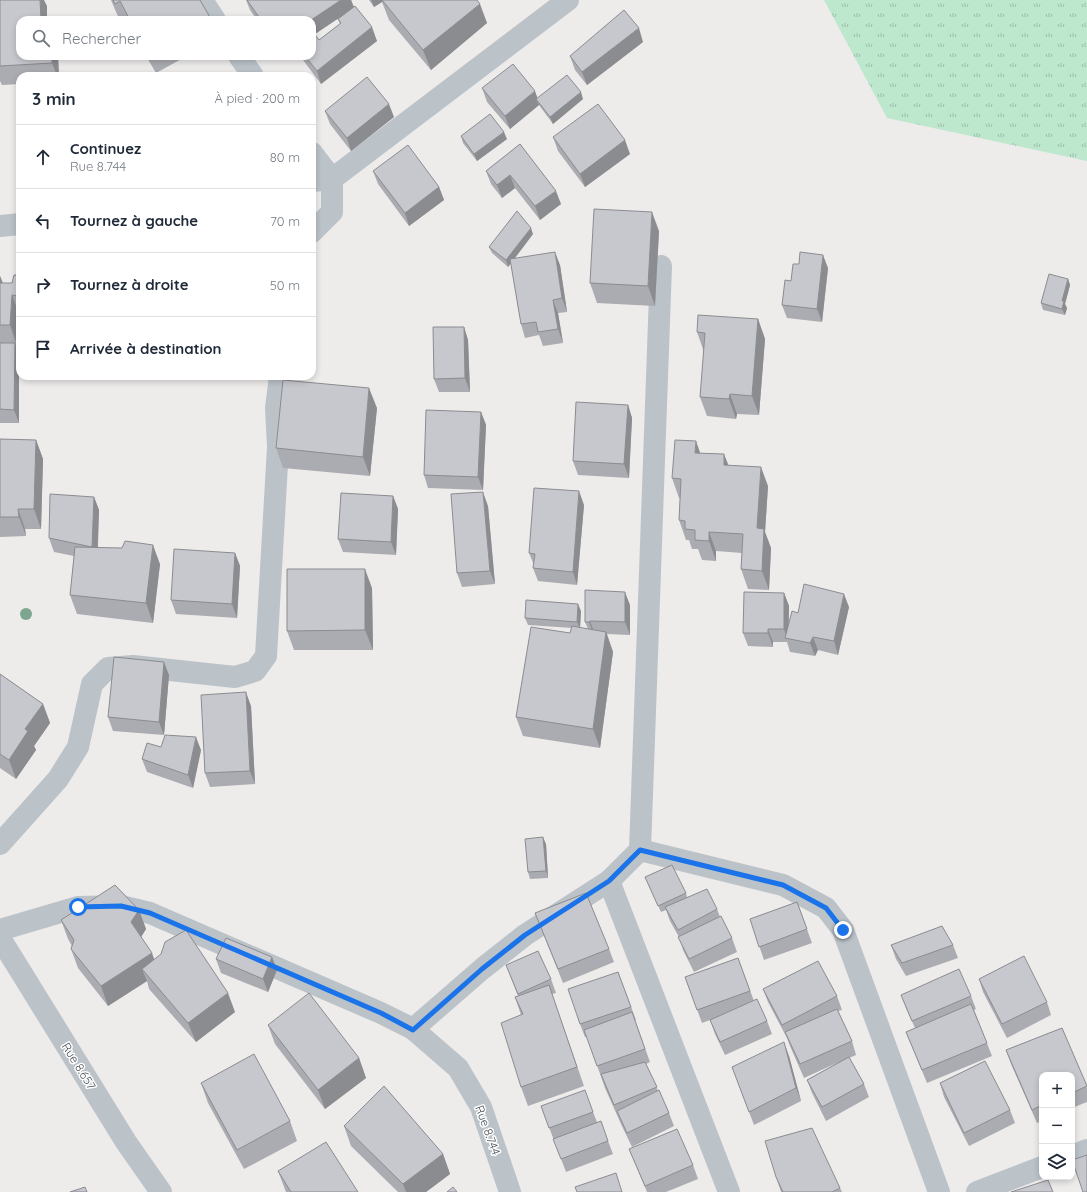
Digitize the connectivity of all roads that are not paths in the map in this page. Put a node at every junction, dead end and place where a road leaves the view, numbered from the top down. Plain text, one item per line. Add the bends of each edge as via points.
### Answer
1 (202, 0) edge
2 (568, 0) edge
3 (213, 16) edge
4 (242, 60) edge
5 (250, 72) edge
6 (316, 164) edge
7 (322, 180) edge
8 (16, 224) edge
9 (0, 226) edge
10 (316, 228) edge
11 (662, 266) dead end
12 (280, 380) edge
13 (0, 844) edge
14 (640, 850) junction
15 (609, 881) junction
16 (0, 930) edge
17 (0, 938) edge
18 (413, 1030) junction
19 (1087, 1150) edge
20 (1075, 1155) edge
21 (1039, 1168) edge
22 (161, 1192) edge
23 (510, 1192) edge
24 (729, 1192) edge
25 (939, 1192) edge
26 (977, 1192) edge

1 - 3 street
2 - 7 street
4 - 5 street
6 - 7 street
7 - 10 street via 332,212
8 - 9 street
11 - 14 street
12 - 13 street via 276,408 278,447 266,656 255,671 235,677 133,666 108,668 92,684 78,747 58,779
14 - 15 street
14 - 25 street via 783,885 826,908 843,930
15 - 18 street via 525,935
15 - 24 street
16 - 18 street, Rue 8.744 via 78,907 121,906 150,913 374,1010
17 - 22 street, Rue 8.657 via 126,1142
18 - 23 street, Rue 8.744 via 458,1068 481,1107
19 - 20 street
21 - 26 street

